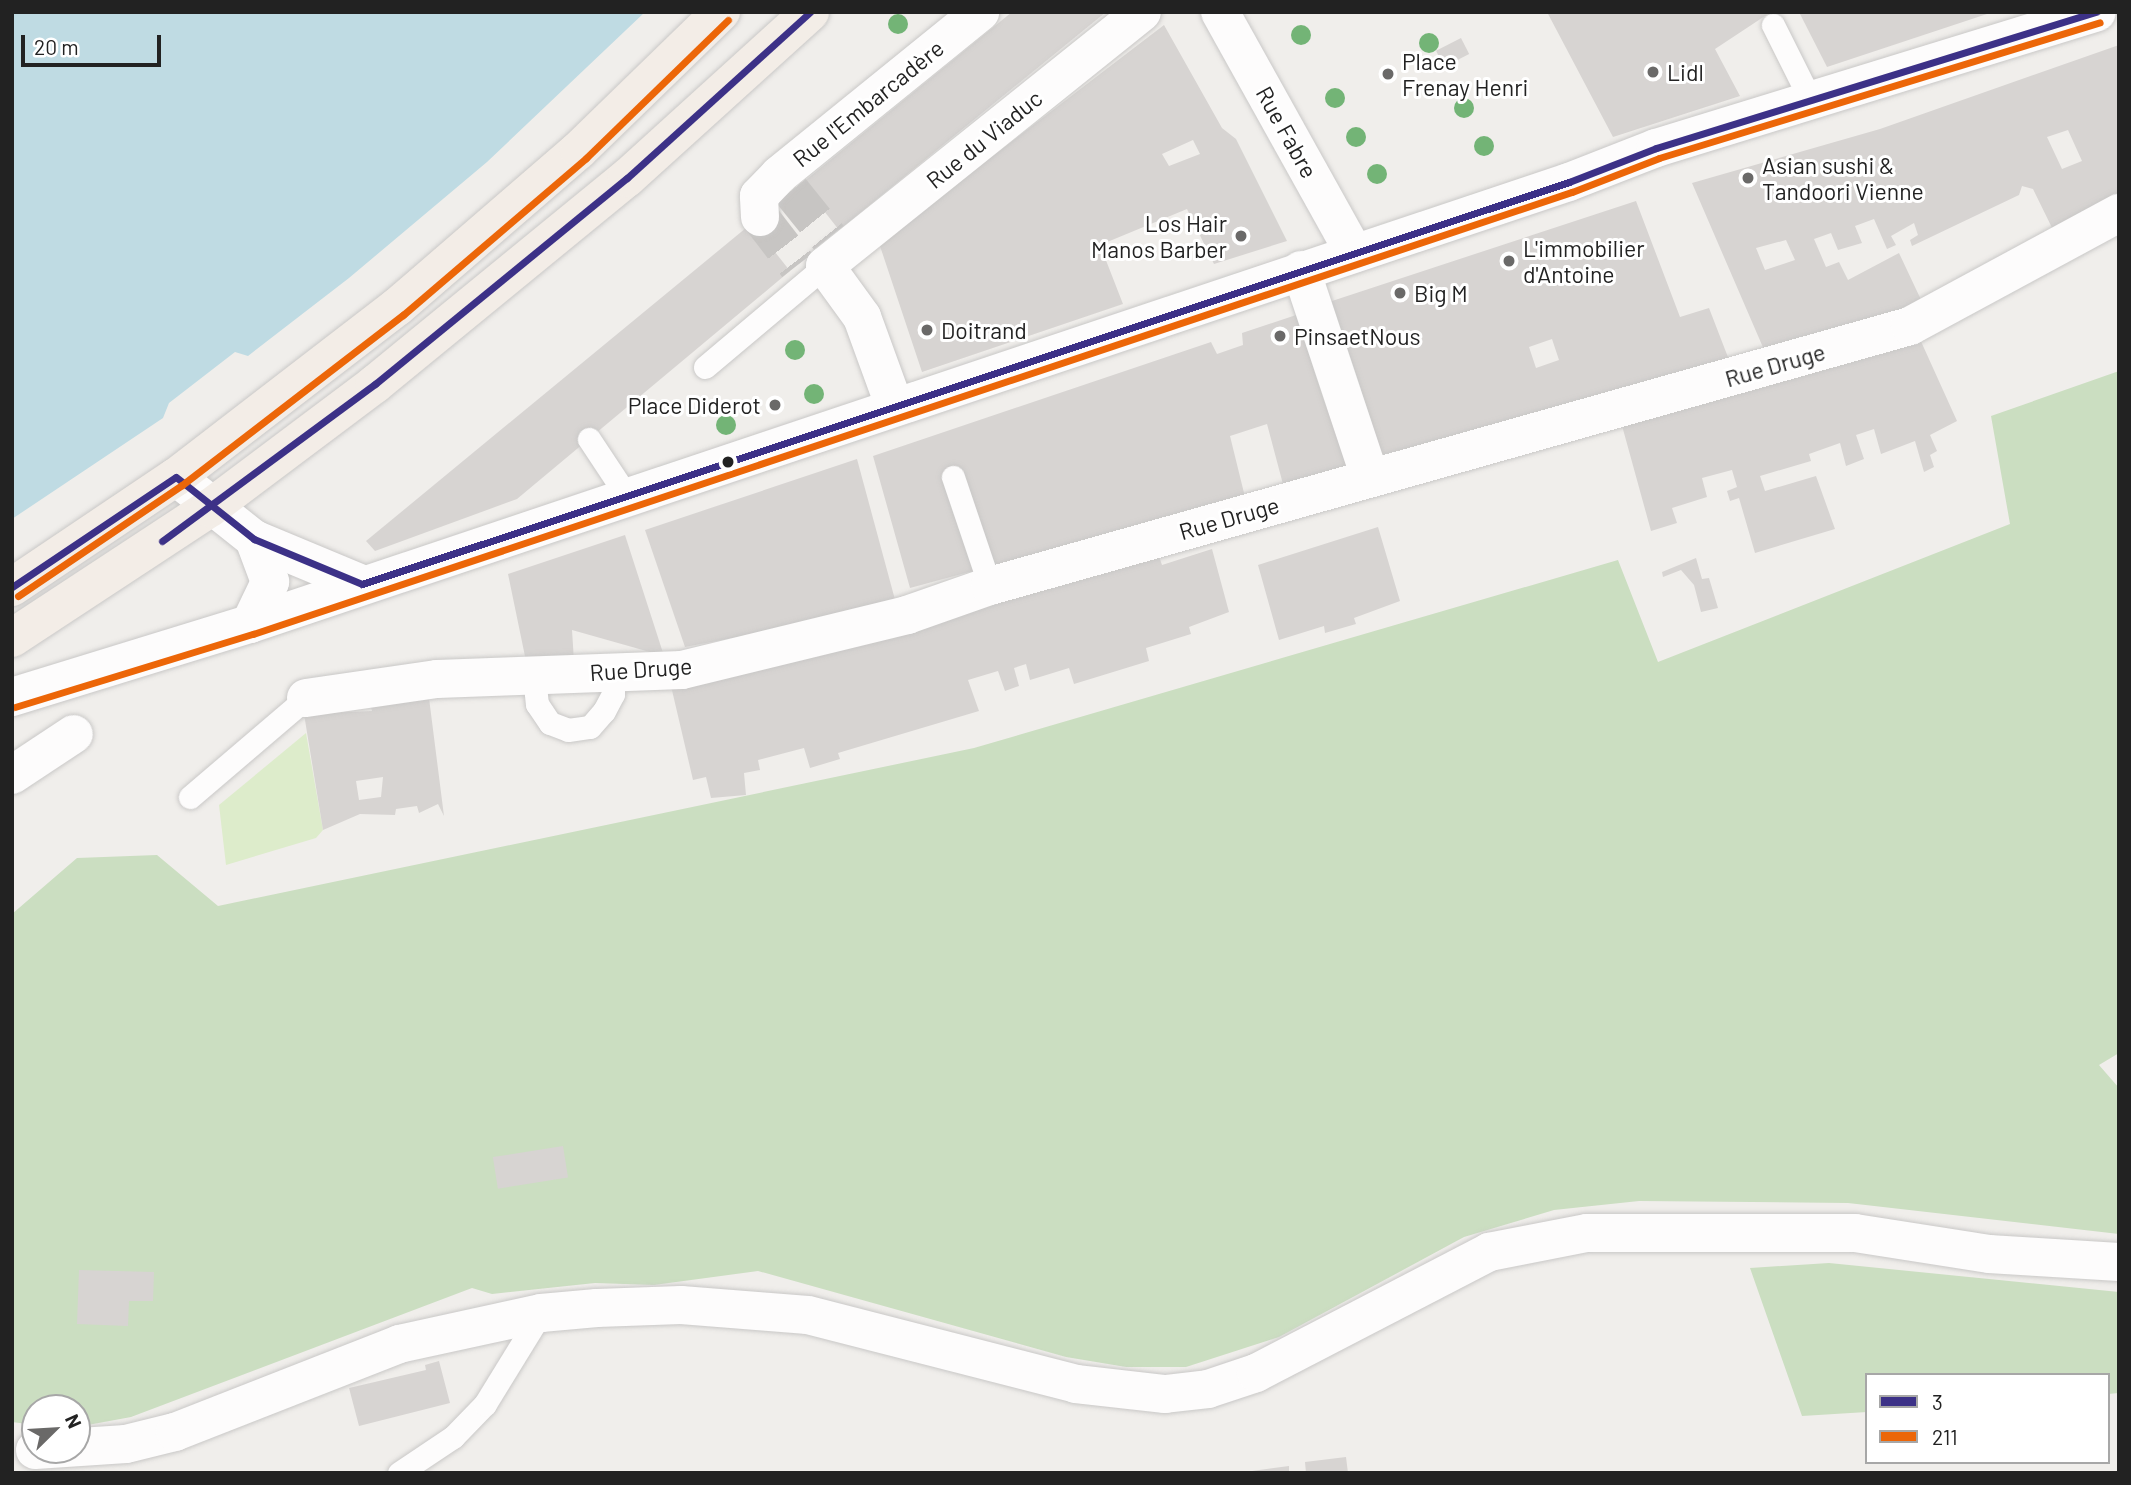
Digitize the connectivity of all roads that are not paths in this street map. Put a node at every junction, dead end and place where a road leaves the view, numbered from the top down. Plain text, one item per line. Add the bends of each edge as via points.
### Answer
1 (721, 12) edge
2 (810, 12) edge
3 (980, 12) edge
4 (1142, 12) edge
5 (1220, 12) edge
6 (2097, 12) edge
7 (1773, 26) dead end
8 (1811, 101) junction
9 (772, 195) dead end
10 (2119, 213) edge
11 (1354, 253) junction
12 (817, 256) junction
13 (1301, 270) junction
14 (705, 367) dead end
15 (894, 405) junction
16 (589, 439) dead end
17 (176, 477) junction
18 (953, 477) dead end
19 (1370, 478) junction
20 (625, 495) junction
21 (210, 508) junction
22 (254, 539) junction
23 (362, 584) junction
24 (990, 586) junction
25 (12, 587) edge
26 (250, 624) junction
27 (12, 638) edge
28 (613, 672) junction
29 (534, 676) junction
30 (12, 697) edge
31 (306, 698) joint
32 (74, 734) dead end
33 (12, 775) edge
34 (190, 797) dead end
35 (2119, 1262) edge
36 (541, 1313) junction
37 (91, 1446) edge
38 (399, 1473) edge

1 - 17 main road via 488,231
2 - 21 main road via 627,178 375,384
3 - 9 street, Rue l'Embarcadère
4 - 12 street, Rue du Viaduc
5 - 11 street, Rue Fabre
6 - 8 street
7 - 8 lane
8 - 11 street
10 - 19 street, Rue Druge via 1910,326
11 - 13 street
12 - 14 lane
12 - 15 street via 862,317
13 - 15 street
13 - 19 street
15 - 20 street
16 - 20 lane
17 - 21 street
17 - 25 main road
18 - 24 lane
19 - 24 street, Rue Druge
20 - 23 street
21 - 22 street
21 - 27 main road
22 - 23 street
22 - 26 street via 270,582
23 - 26 street
24 - 28 street, Rue Druge via 907,615 682,670
26 - 30 street
28 - 29 street, Rue Druge
28 - 29 lane via 613,694 604,711 590,727 568,730 550,723 537,704
29 - 31 street, Rue Druge via 438,679
31 - 34 lane
32 - 33 street
35 - 36 street via 2040,1259 1855,1233 1587,1233 1489,1252 1256,1373 1208,1389 1165,1394 1076,1384 808,1315 681,1305
36 - 37 street via 399,1344 175,1432 126,1444
36 - 38 lane via 485,1404 453,1437

